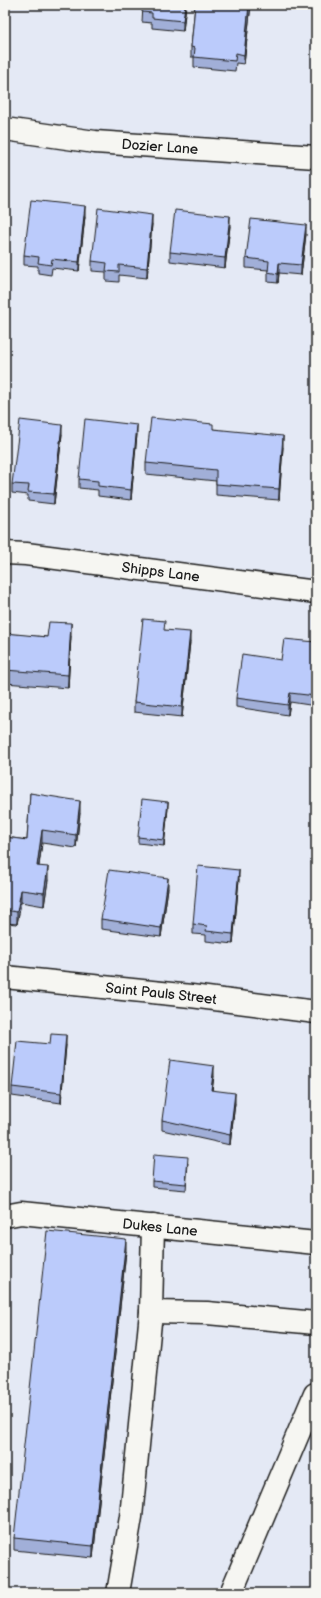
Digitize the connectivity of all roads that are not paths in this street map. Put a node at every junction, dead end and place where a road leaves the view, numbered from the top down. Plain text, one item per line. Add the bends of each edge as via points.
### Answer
1 (5, 129) edge
2 (316, 157) edge
3 (5, 553) edge
4 (316, 592) edge
5 (5, 977) edge
6 (316, 1012) edge
7 (5, 1216) edge
8 (153, 1226) junction
9 (316, 1243) edge
10 (151, 1312) junction
11 (316, 1323) edge
12 (315, 1394) dead end
13 (118, 1593) edge
14 (231, 1593) edge

1 - 2 street, Dozier Lane via 95,142
3 - 4 street, Shipps Lane
5 - 6 street, Saint Pauls Street
7 - 8 street, Dukes Lane via 22,1213
8 - 9 street, Dukes Lane
8 - 10 street
10 - 11 street via 207,1313
10 - 13 street via 131,1517
12 - 14 street

